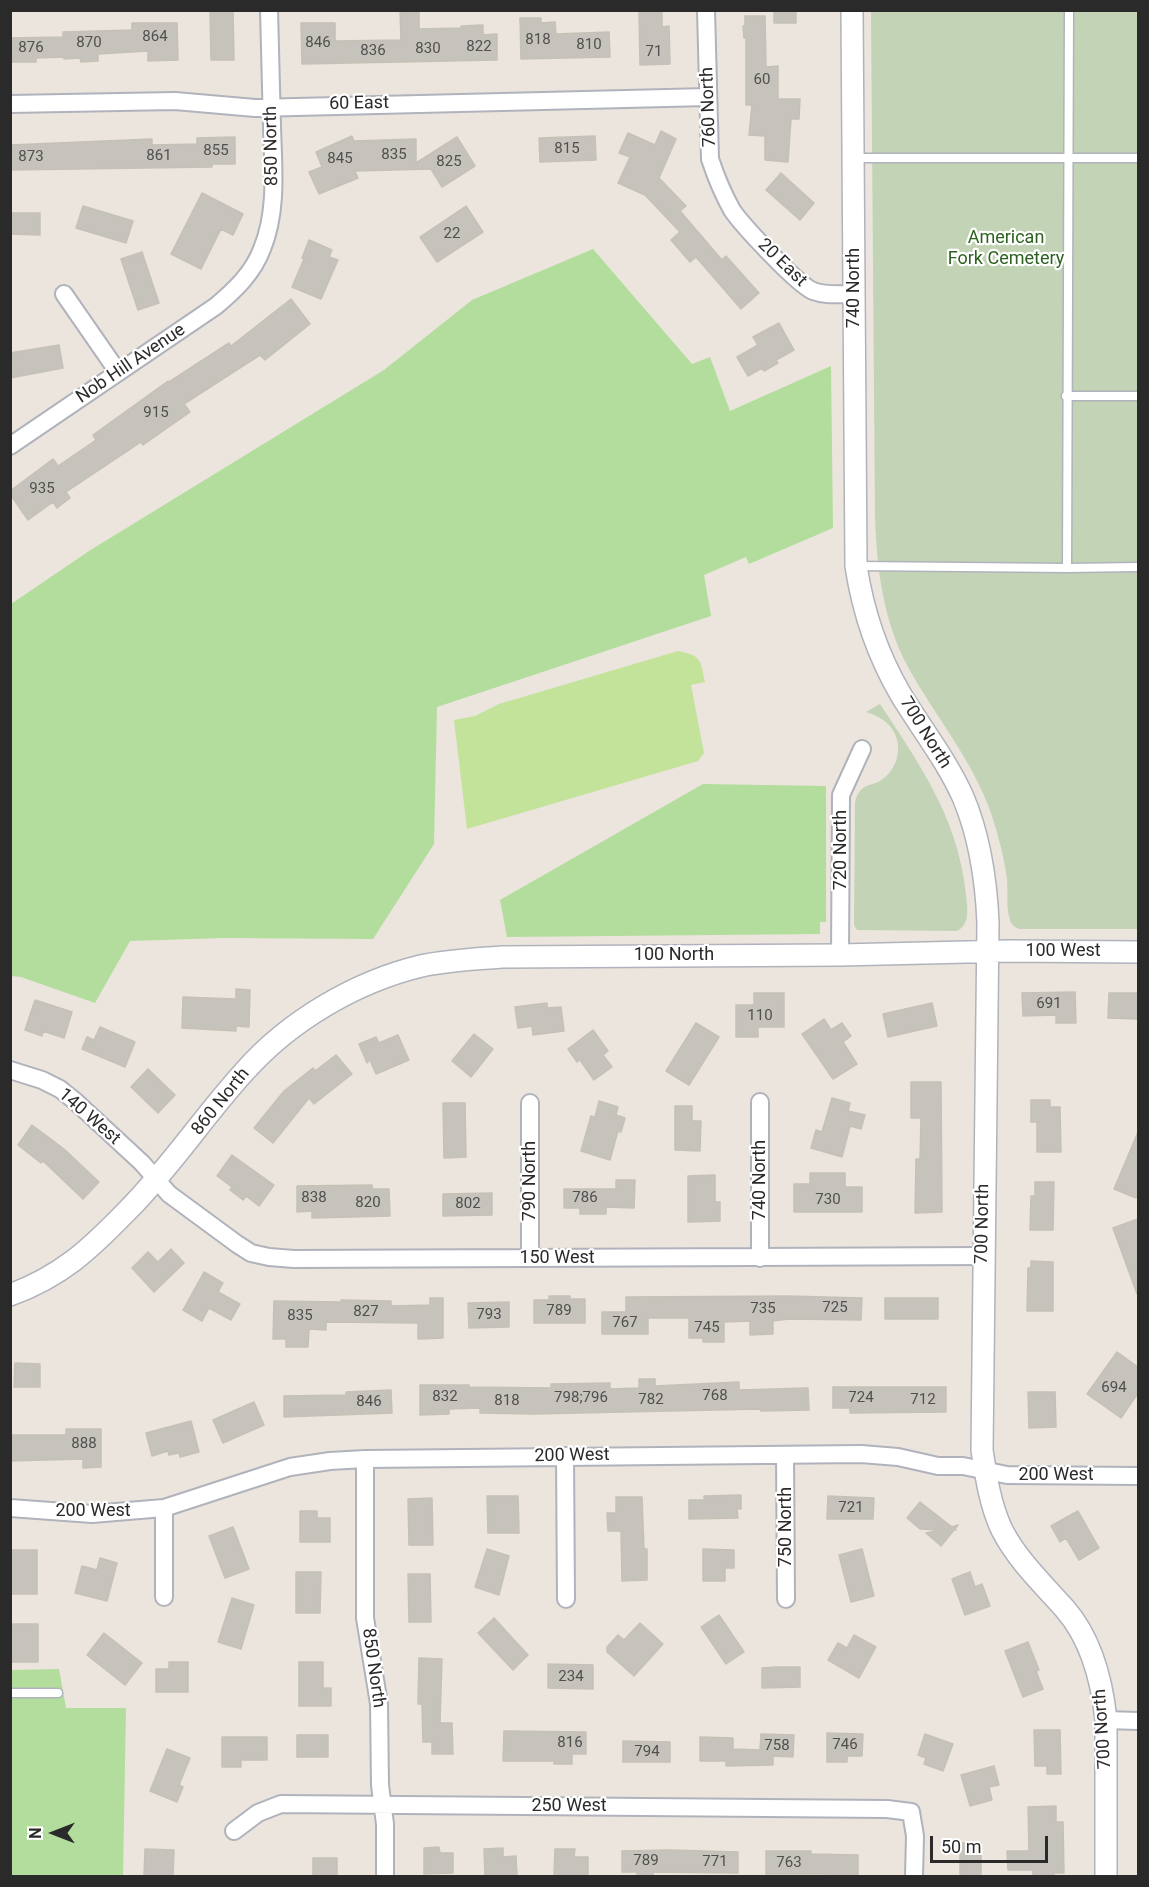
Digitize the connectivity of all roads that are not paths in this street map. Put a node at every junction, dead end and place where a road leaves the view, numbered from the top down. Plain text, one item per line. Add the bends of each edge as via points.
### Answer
1 (269, 10) edge
2 (706, 10) edge
3 (852, 10) edge
4 (1069, 10) edge
5 (708, 97) junction
6 (10, 104) edge
7 (272, 107) junction
8 (853, 158) junction
9 (1068, 158) junction
10 (1138, 158) edge
11 (727, 201) joint
12 (247, 276) joint
13 (64, 294) dead end
14 (854, 294) junction
15 (118, 372) junction
16 (1066, 396) junction
17 (1138, 396) edge
18 (10, 446) edge
19 (856, 566) junction
20 (1138, 567) edge
21 (1067, 568) junction
22 (862, 749) dead end
23 (988, 952) junction
24 (1138, 952) edge
25 (840, 955) junction
26 (365, 985) joint
27 (10, 1070) edge
28 (760, 1102) dead end
29 (530, 1103) dead end
30 (157, 1180) junction
31 (983, 1256) junction
32 (530, 1258) junction
33 (760, 1258) junction
34 (10, 1295) edge
35 (785, 1455) junction
36 (565, 1456) junction
37 (365, 1459) junction
38 (985, 1471) junction
39 (1138, 1476) edge
40 (10, 1508) edge
41 (164, 1508) junction
42 (164, 1597) dead end
43 (566, 1599) dead end
44 (786, 1599) dead end
45 (10, 1693) edge
46 (58, 1693) dead end
47 (1106, 1720) junction
48 (1138, 1721) edge
49 (383, 1805) junction
50 (234, 1831) dead end
51 (385, 1876) edge
52 (914, 1876) edge
53 (1106, 1876) edge

1 - 7 street, 850 North
2 - 5 street, 760 North
3 - 8 street, 740 North
4 - 9 lane
5 - 7 street, 60 East
5 - 11 street, 760 North via 710,159
6 - 7 street, 60 East via 175,101
7 - 12 street, 850 North via 271,223
8 - 9 lane
8 - 14 street, 740 North
9 - 10 lane
9 - 16 lane
11 - 14 street, 20 East via 805,287 821,294
12 - 15 street, Nob Hill Avenue via 216,306
13 - 15 street
14 - 19 street, 740 North
15 - 18 street, Nob Hill Avenue
16 - 17 lane
16 - 21 lane
19 - 21 lane
19 - 23 street, 700 North via 866,616 885,665 952,777 971,818 985,871
20 - 21 lane
22 - 25 street, 720 North via 841,795
23 - 24 street, 100 West
23 - 25 street, 100 North
23 - 31 street, 700 North
25 - 26 street, 100 North via 502,957 422,966
26 - 30 street, 860 North via 310,1015 279,1038 244,1071
27 - 30 street, 140 West via 60,1089
28 - 33 street, 740 North
29 - 32 street, 790 North
30 - 32 street, 150 West via 169,1194 237,1244 251,1253 269,1257
30 - 34 street, 860 North via 66,1268
31 - 33 street, 150 West
31 - 38 street, 700 North
32 - 33 street, 150 West
35 - 36 street, 200 West
35 - 38 street, 200 West via 879,1455
35 - 44 street, 750 North
36 - 37 street, 200 West
36 - 43 street
37 - 41 street, 200 West via 290,1467
37 - 49 street, 850 North via 365,1618 379,1704
38 - 39 street, 200 West via 1007,1475
38 - 47 street, 700 North via 1002,1530 1066,1610 1089,1647 1101,1684
40 - 41 street, 200 West via 92,1514
41 - 42 street
45 - 46 lane
47 - 48 street
47 - 53 street, 700 North
49 - 50 street, 250 West via 281,1804 258,1813
49 - 51 street, 850 North
49 - 52 street, 250 West via 911,1812

